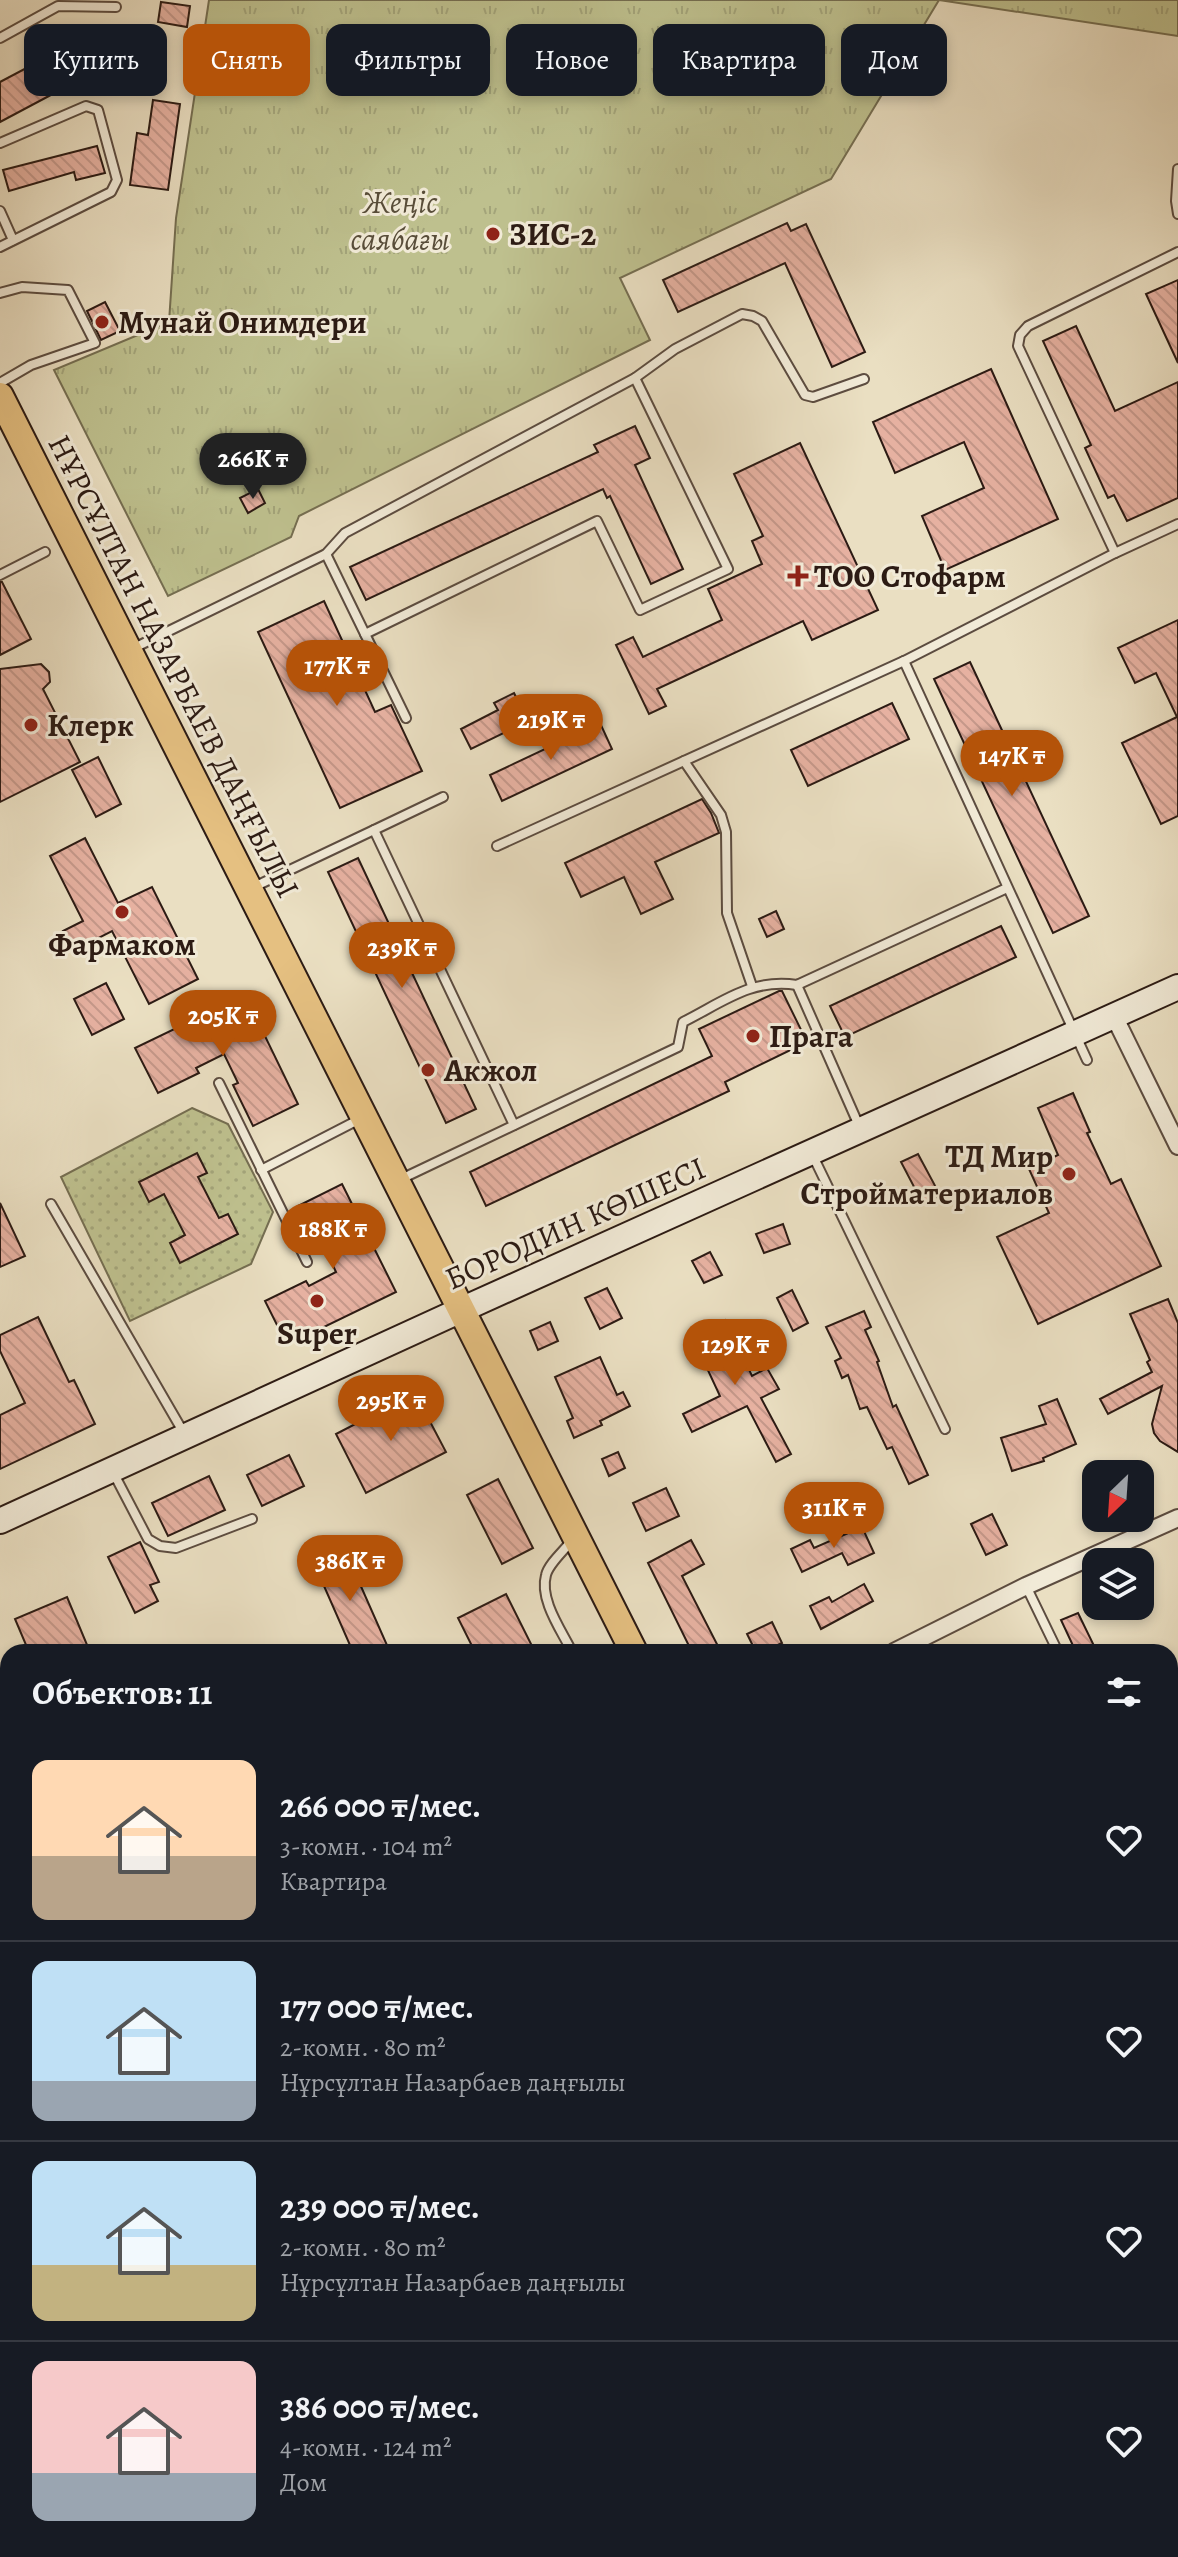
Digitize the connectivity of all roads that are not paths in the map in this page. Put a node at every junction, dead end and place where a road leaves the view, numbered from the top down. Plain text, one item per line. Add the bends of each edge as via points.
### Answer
1 (116, 7) dead end
2 (0, 38) edge
3 (0, 143) edge
4 (1178, 169) edge
5 (0, 211) edge
6 (1178, 214) edge
7 (13, 240) junction
8 (0, 247) edge
9 (1178, 252) edge
10 (0, 293) edge
11 (635, 378) junction
12 (864, 379) dead end
13 (0, 383) edge
14 (0, 396) edge
15 (1178, 524) edge
16 (45, 552) dead end
17 (1115, 553) junction
18 (326, 554) junction
19 (0, 575) edge
20 (365, 634) junction
21 (128, 651) junction
22 (904, 661) junction
23 (406, 718) dead end
24 (684, 761) junction
25 (443, 797) dead end
26 (374, 830) junction
27 (497, 846) dead end
28 (1007, 888) junction
29 (249, 889) junction
30 (797, 985) junction
31 (752, 986) junction
32 (1178, 987) edge
33 (1114, 1016) junction
34 (1074, 1034) junction
35 (1087, 1060) dead end
36 (219, 1083) dead end
37 (365, 1117) junction
38 (514, 1125) junction
39 (861, 1129) junction
40 (1178, 1146) edge
41 (811, 1152) junction
42 (261, 1170) junction
43 (397, 1181) junction
44 (51, 1204) dead end
45 (307, 1262) dead end
46 (461, 1310) junction
47 (945, 1429) dead end
48 (186, 1436) junction
49 (112, 1470) junction
50 (1178, 1518) edge
51 (252, 1519) dead end
52 (0, 1521) edge
53 (575, 1536) junction
54 (1026, 1586) junction
55 (568, 1644) edge
56 (630, 1644) edge
57 (910, 1644) edge
58 (1054, 1644) edge

1 - 2 lane via 58,6
3 - 7 lane via 86,106 98,110 117,180 111,192
4 - 6 lane
5 - 7 lane
7 - 8 lane
9 - 17 lane via 1028,326 1020,335 1018,346
10 - 13 lane via 22,287 68,290 95,343 31,365
11 - 12 lane via 675,349 742,314 762,321 805,395 813,397
11 - 18 lane via 345,533
11 - 20 lane via 728,569 640,610 597,521
14 - 21 main road, НҰРСҰЛТАН НАЗАРБАЕВ ДАҢҒЫЛЫ
15 - 17 lane
16 - 19 lane
17 - 22 lane
18 - 20 lane
18 - 21 lane
20 - 23 lane
21 - 29 main road, НҰРСҰЛТАН НАЗАРБАЕВ ДАҢҒЫЛЫ
22 - 24 lane
22 - 28 lane
24 - 27 lane
24 - 31 lane via 721,815 727,913
25 - 26 lane
26 - 29 lane
26 - 38 lane
28 - 30 lane
28 - 34 lane
29 - 37 main road, НҰРСҰЛТАН НАЗАРБАЕВ ДАҢҒЫЛЫ
30 - 31 lane
30 - 39 lane
31 - 38 lane via 683,1022 678,1047
32 - 33 street, БОРОДИН КӨШЕСІ
33 - 34 street, БОРОДИН КӨШЕСІ
33 - 40 street
34 - 35 lane
34 - 39 street, БОРОДИН КӨШЕСІ
36 - 42 lane
37 - 42 lane
37 - 43 main road, НҰРСҰЛТАН НАЗАРБАЕВ ДАҢҒЫЛЫ
38 - 43 lane
39 - 41 street, БОРОДИН КӨШЕСІ
41 - 46 street, БОРОДИН КӨШЕСІ
41 - 47 lane
42 - 45 lane
43 - 46 main road, НҰРСҰЛТАН НАЗАРБАЕВ ДАҢҒЫЛЫ
44 - 48 lane
46 - 48 street, БОРОДИН КӨШЕСІ
46 - 53 main road, НҰРСҰЛТАН НАЗАРБАЕВ ДАҢҒЫЛЫ
48 - 49 street, БОРОДИН КӨШЕСІ
49 - 51 lane via 148,1539 160,1546 176,1548
49 - 52 street, БОРОДИН КӨШЕСІ
50 - 54 street
53 - 55 lane via 546,1573 545,1587
53 - 56 main road, НҰРСҰЛТАН НАЗАРБАЕВ ДАҢҒЫЛЫ
54 - 57 street
54 - 58 lane

